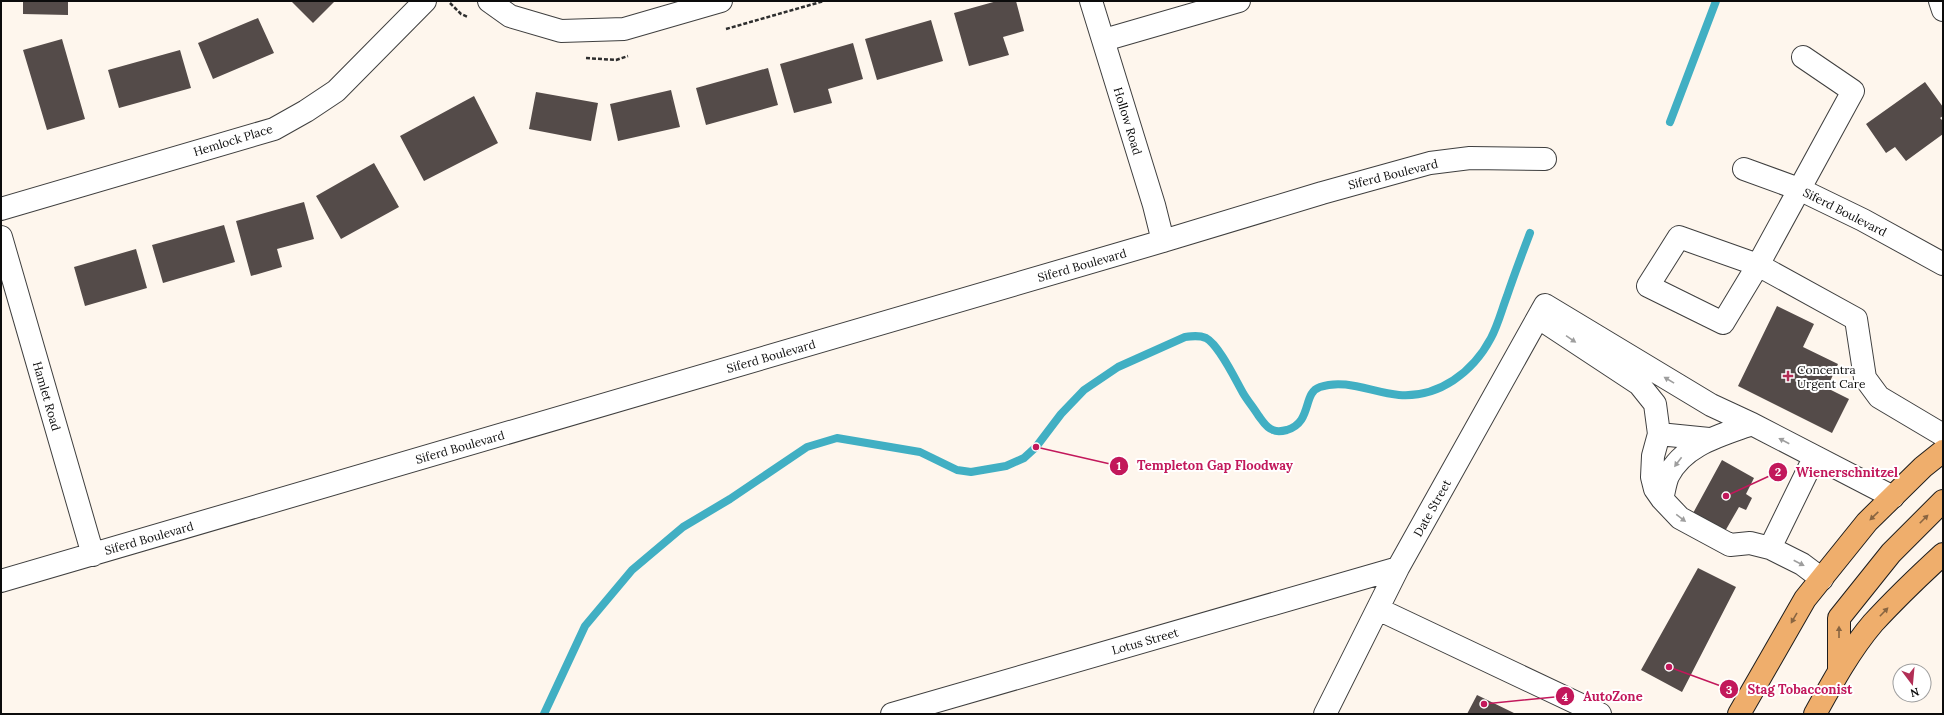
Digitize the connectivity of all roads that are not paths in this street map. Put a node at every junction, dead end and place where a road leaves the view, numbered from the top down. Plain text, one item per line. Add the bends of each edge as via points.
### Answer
1 (425, 1) edge
2 (489, 1) edge
3 (721, 1) edge
4 (1091, 1) edge
5 (1239, 1) edge
6 (1940, 1) edge
7 (1943, 10) edge
8 (1104, 40) junction
9 (1803, 57) dead end
10 (1545, 159) dead end
11 (1744, 169) dead end
12 (1799, 189) junction
13 (1, 209) edge
14 (1, 237) edge
15 (1164, 241) junction
16 (1943, 264) edge
17 (1758, 265) junction
18 (1542, 311) junction
19 (1752, 424) junction
20 (1659, 434) junction
21 (1943, 435) edge
22 (1709, 439) junction
23 (1943, 451) edge
24 (1814, 458) junction
25 (1893, 497) junction
26 (1662, 499) junction
27 (1943, 501) edge
28 (1770, 548) junction
29 (1943, 554) edge
30 (93, 555) junction
31 (1398, 568) junction
32 (1822, 579) junction
33 (1, 581) edge
34 (1378, 609) junction
35 (1839, 670) junction
36 (892, 714) edge
37 (1325, 714) edge
38 (1600, 714) edge
39 (1739, 714) edge
40 (1815, 714) edge

1 - 13 street, Hemlock Place via 336,90 274,129
2 - 3 street via 510,16 561,31 624,29
4 - 8 street, Hollow Road
5 - 8 street
6 - 7 street
8 - 15 street, Hollow Road
9 - 12 street via 1853,91
10 - 15 street, Siferd Boulevard via 1470,158 1430,163
11 - 12 street, Siferd Boulevard
12 - 16 street, Siferd Boulevard via 1863,220
12 - 17 street
14 - 30 street, Hamlet Road
15 - 30 street, Siferd Boulevard
17 - 17 street via 1723,323 1648,286 1679,237
17 - 21 street via 1856,319 1866,378 1879,397
19 -> 18 street via 1711,405
18 -> 20 street via 1639,384 1654,404
18 - 31 street, Date Street
19 - 22 street
24 -> 19 street
20 - 22 street
20 - 26 street via 1653,456 1652,477 1655,489
22 -> 26 street via 1680,458 1668,476
23 - 25 main road
24 - 25 street
24 - 28 street
25 -> 32 main road via 1868,522
26 -> 28 street via 1680,518 1730,545 1750,543
35 -> 27 main road via 1839,618 1891,553
28 -> 32 street via 1802,564
35 -> 29 main road via 1872,624
30 - 33 street, Siferd Boulevard
31 - 34 street, Date Street
31 - 36 street, Lotus Street
32 -> 39 main road via 1805,599
34 - 37 street, Date Street
34 - 38 street
35 - 40 main road

